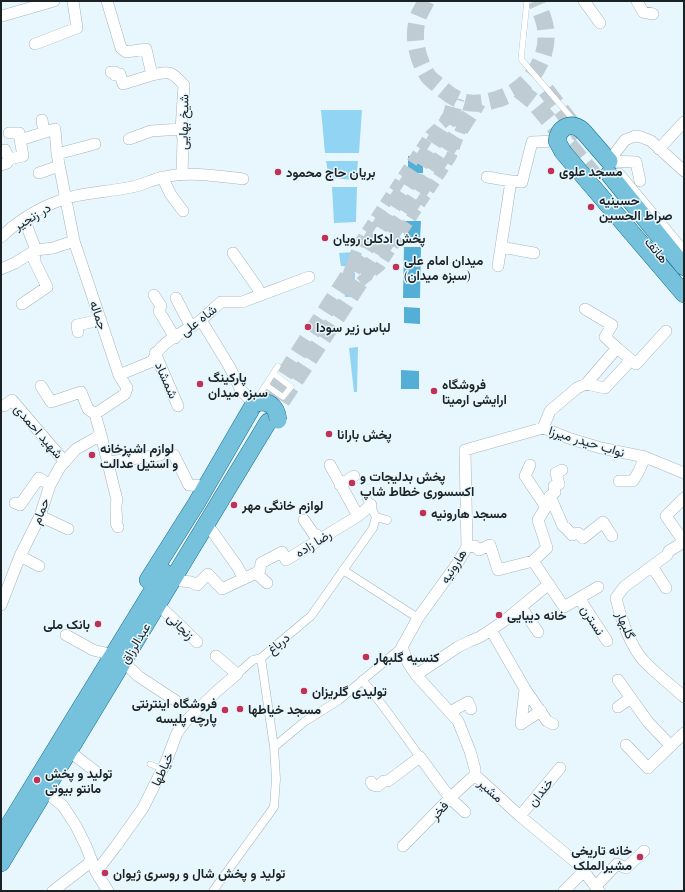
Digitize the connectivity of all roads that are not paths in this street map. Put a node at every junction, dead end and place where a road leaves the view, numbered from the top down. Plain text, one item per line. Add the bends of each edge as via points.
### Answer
1 (54, 1) edge
2 (73, 1) edge
3 (107, 1) edge
4 (527, 1) edge
5 (584, 1) edge
6 (637, 1) edge
7 (653, 14) dead end
8 (2, 16) dead end
9 (600, 23) dead end
10 (35, 44) dead end
11 (111, 72) dead end
12 (152, 75) junction
13 (42, 120) dead end
14 (684, 122) edge
15 (180, 129) junction
16 (583, 130) junction
17 (44, 132) junction
18 (9, 133) dead end
19 (129, 139) dead end
20 (20, 140) junction
21 (95, 144) dead end
22 (560, 146) junction
23 (659, 149) junction
24 (57, 154) junction
25 (4, 158) edge
26 (59, 166) junction
27 (684, 171) edge
28 (606, 172) junction
29 (39, 173) dead end
30 (182, 175) junction
31 (162, 177) junction
32 (487, 177) dead end
33 (243, 179) dead end
34 (511, 181) junction
35 (640, 181) dead end
36 (65, 199) junction
37 (182, 211) dead end
38 (24, 219) junction
39 (1, 237) edge
40 (74, 241) junction
41 (501, 247) junction
42 (36, 250) junction
43 (534, 252) dead end
44 (684, 252) edge
45 (233, 253) dead end
46 (498, 266) dead end
47 (684, 267) edge
48 (1, 269) edge
49 (309, 277) dead end
50 (684, 283) edge
51 (684, 294) edge
52 (154, 295) dead end
53 (260, 295) junction
54 (176, 298) dead end
55 (22, 304) dead end
56 (585, 309) dead end
57 (101, 320) junction
58 (200, 320) junction
59 (191, 327) junction
60 (666, 331) dead end
61 (78, 332) dead end
62 (174, 338) junction
63 (617, 348) junction
64 (155, 353) junction
65 (631, 360) junction
66 (278, 366) dead end
67 (273, 373) junction
68 (119, 375) junction
69 (586, 384) junction
70 (266, 385) junction
71 (41, 386) dead end
72 (8, 403) dead end
73 (178, 406) dead end
74 (95, 414) junction
75 (264, 416) junction
76 (543, 428) junction
77 (101, 435) junction
78 (465, 450) joint
79 (160, 455) dead end
80 (645, 457) junction
81 (176, 459) dead end
82 (65, 462) junction
83 (108, 462) junction
84 (330, 465) dead end
85 (530, 465) dead end
86 (562, 470) dead end
87 (684, 473) edge
88 (354, 476) dead end
89 (619, 482) dead end
90 (50, 485) junction
91 (340, 485) junction
92 (206, 486) junction
93 (684, 498) edge
94 (369, 502) joint
95 (15, 503) dead end
96 (549, 505) junction
97 (40, 516) junction
98 (358, 516) junction
99 (376, 517) junction
100 (304, 520) dead end
101 (387, 520) dead end
102 (118, 527) dead end
103 (68, 529) dead end
104 (212, 531) junction
105 (612, 536) dead end
106 (320, 539) junction
107 (684, 542) edge
108 (467, 547) junction
109 (20, 556) junction
110 (533, 562) junction
111 (39, 566) dead end
112 (652, 566) junction
113 (344, 570) junction
114 (256, 573) junction
115 (244, 579) junction
116 (182, 581) junction
117 (267, 583) dead end
118 (549, 584) junction
119 (598, 587) dead end
120 (666, 588) dead end
121 (4, 593) edge
122 (579, 598) junction
123 (1, 606) edge
124 (522, 607) junction
125 (164, 610) junction
126 (418, 618) junction
127 (491, 630) junction
128 (538, 632) dead end
129 (66, 635) dead end
130 (607, 641) dead end
131 (197, 642) dead end
132 (402, 647) junction
133 (216, 656) dead end
134 (261, 658) junction
135 (115, 665) junction
136 (237, 674) junction
137 (416, 675) junction
138 (362, 680) junction
139 (618, 680) dead end
140 (524, 689) junction
141 (682, 691) edge
142 (630, 698) junction
143 (176, 701) dead end
144 (471, 708) dead end
145 (618, 708) dead end
146 (541, 711) junction
147 (450, 712) junction
148 (553, 724) dead end
149 (684, 733) edge
150 (626, 745) dead end
151 (274, 746) junction
152 (671, 746) junction
153 (69, 751) junction
154 (420, 757) junction
155 (150, 764) dead end
156 (560, 768) dead end
157 (162, 769) junction
158 (95, 771) dead end
159 (475, 776) junction
160 (371, 782) dead end
161 (45, 791) junction
162 (450, 798) junction
163 (465, 812) dead end
164 (520, 816) junction
165 (1, 838) edge
166 (402, 843) dead end
167 (644, 851) dead end
168 (1, 863) edge
169 (94, 866) junction
170 (584, 872) junction
171 (598, 889) edge
172 (53, 891) edge
173 (108, 891) edge
174 (212, 891) edge
175 (564, 891) edge

1 - 8 street
2 - 10 street via 78,28
3 - 12 street via 121,48 126,52 146,49
4 - 16 lane via 521,59
5 - 9 street
6 - 7 street via 643,12
11 - 12 street via 115,72 115,75 120,74 123,84
12 - 15 street, شیخ بهایی via 165,72 174,75 184,85
13 - 17 street
14 - 23 street
15 - 19 street via 151,131
15 - 30 street, شیخ بهایی via 183,139
16 - 22 main road, bridge via 568,126 560,131
16 - 28 main road
17 - 20 street
17 - 24 street, جماله via 54,129
18 - 20 street via 19,133
20 - 25 street via 23,156
21 - 24 street
22 - 34 street via 532,142 522,182
22 - 51 main road
23 - 27 street
23 - 28 street via 652,141 641,136 625,140
24 - 26 street, جماله
26 - 29 street
26 - 36 street, جماله
28 - 35 street via 636,162
28 - 44 street
28 - 47 main road, هاتف
28 - 50 main road, هاتف
30 - 31 street
30 - 33 street
31 - 36 street via 134,187
31 - 37 street
32 - 34 street
34 - 41 street
36 - 38 street, در زنجیر via 33,212
36 - 40 street, جماله
38 - 39 street, در زنجیر
38 - 42 street
40 - 42 street
40 - 57 street, جماله
41 - 43 street
41 - 46 street
42 - 48 street
42 - 55 street via 34,260 46,288
45 - 53 street
49 - 53 street, شاه علی
52 - 62 street via 161,306 159,311
53 - 58 street, شاه علی via 242,302 221,302
54 - 59 street
56 - 63 street via 612,325 605,337
57 - 61 street via 77,325
57 - 68 street, جماله
58 - 59 street, شاه علی
58 - 75 street via 241,390
59 - 62 street, شاه علی
60 - 65 street via 636,364
62 - 64 street, شاه علی
63 - 65 street
63 - 69 street
64 - 68 street, شاه علی via 153,361
64 - 73 street, شمشاد
65 - 69 street via 605,388
66 - 67 lane
67 - 70 lane
67 - 70 lane via 291,387 283,398
68 - 74 street, جماله via 127,388 125,394
69 - 76 street via 576,388 550,411
70 - 75 lane
71 - 74 street via 51,402 81,392 88,409
72 - 82 street, شهید احمدی
74 - 77 street
75 - 92 main road
75 - 104 main road
75 - 135 main road, عبدالرزاق
76 - 78 street, نواب حیدر میرزا
76 - 80 street, نواب حیدر میرزا via 601,448
77 - 82 street, حمام via 76,449
77 - 83 street
78 - 108 street, هارونیه
79 - 83 street
80 - 87 street, نواب حیدر میرزا
80 - 89 street via 633,481
81 - 92 street via 189,485
82 - 90 street, حمام
83 - 102 street via 117,500 115,508
84 - 91 street
85 - 96 street via 525,476
86 - 96 street via 556,473 559,484 554,486 556,492 550,496
88 - 91 street
90 - 95 street via 39,478 20,505
90 - 97 street, حمام
91 - 98 street
92 - 135 main road via 111,640
93 - 107 street, گلبهار via 666,516
94 - 98 street, رضا زاده
94 - 99 street
96 - 105 street via 572,535 578,533 583,538 603,522
96 - 110 street via 538,520 548,548
97 - 103 street
97 - 109 street, حمام
98 - 106 street, رضا زاده
99 - 101 street
99 - 113 street, درباغ via 373,528
100 - 106 street
104 - 115 street
104 - 116 main road
106 - 114 street, رضا زاده via 286,560 282,552 261,563 260,570
107 - 112 street, گلبهار
108 - 110 street via 475,546 479,550 490,545 498,570
108 - 126 street, هارونیه
109 - 111 street
109 - 121 street, حمام
110 - 118 street
112 - 120 street
112 - 141 street, گلبهار via 624,587 616,598 619,613 643,659
113 - 126 street
113 - 134 street, درباغ via 311,616
114 - 115 street, رضا زاده
114 - 117 street
115 - 116 street, رضا زاده via 222,589 208,574 197,585
116 - 125 main road
118 - 122 street via 564,607
118 - 124 street
119 - 122 street
121 - 123 street, حمام
122 - 130 street, نسترن
124 - 127 street
124 - 128 street
125 - 131 street, زنجانی
125 - 135 main road via 131,663
126 - 132 street, هارونیه
127 - 137 street via 458,647
127 - 140 street
129 - 135 street
132 - 137 street, مشیر
132 - 138 street
133 - 136 street
134 - 136 street via 254,660
134 - 151 street, درباغ
135 - 143 street via 138,676
135 - 153 main road, عبدالرزاق
135 - 165 main road, عبدالرزاق via 74,717
136 - 157 street, خیاطها via 186,721 177,733
137 - 147 street, مشیر
138 - 151 street via 339,700 304,722
138 - 154 street
139 - 142 street
140 - 146 street
140 - 146 street via 520,724
142 - 145 street
142 - 152 street
144 - 147 street via 468,702
146 - 148 street
147 - 159 street, مشیر via 458,721 470,751 476,768
149 - 152 street
150 - 152 street via 648,768
151 - 174 street, درباغ via 274,807
153 - 158 street
153 - 161 main road, عبدالرزاق
154 - 160 street via 388,781 378,786
154 - 162 street
155 - 157 lane
156 - 164 street, خندان
157 - 169 street, خیاطها via 143,808 116,846
159 - 162 street, فخر
159 - 164 street, مشیر
161 - 168 main road, عبدالرزاق
161 - 169 street via 63,806 76,826
162 - 163 street
162 - 166 street, فخر
164 - 170 street, مشیر
167 - 171 street via 626,868 617,864
169 - 172 street, خیاطها
169 - 173 street
170 - 171 street, مشیر
170 - 175 street

